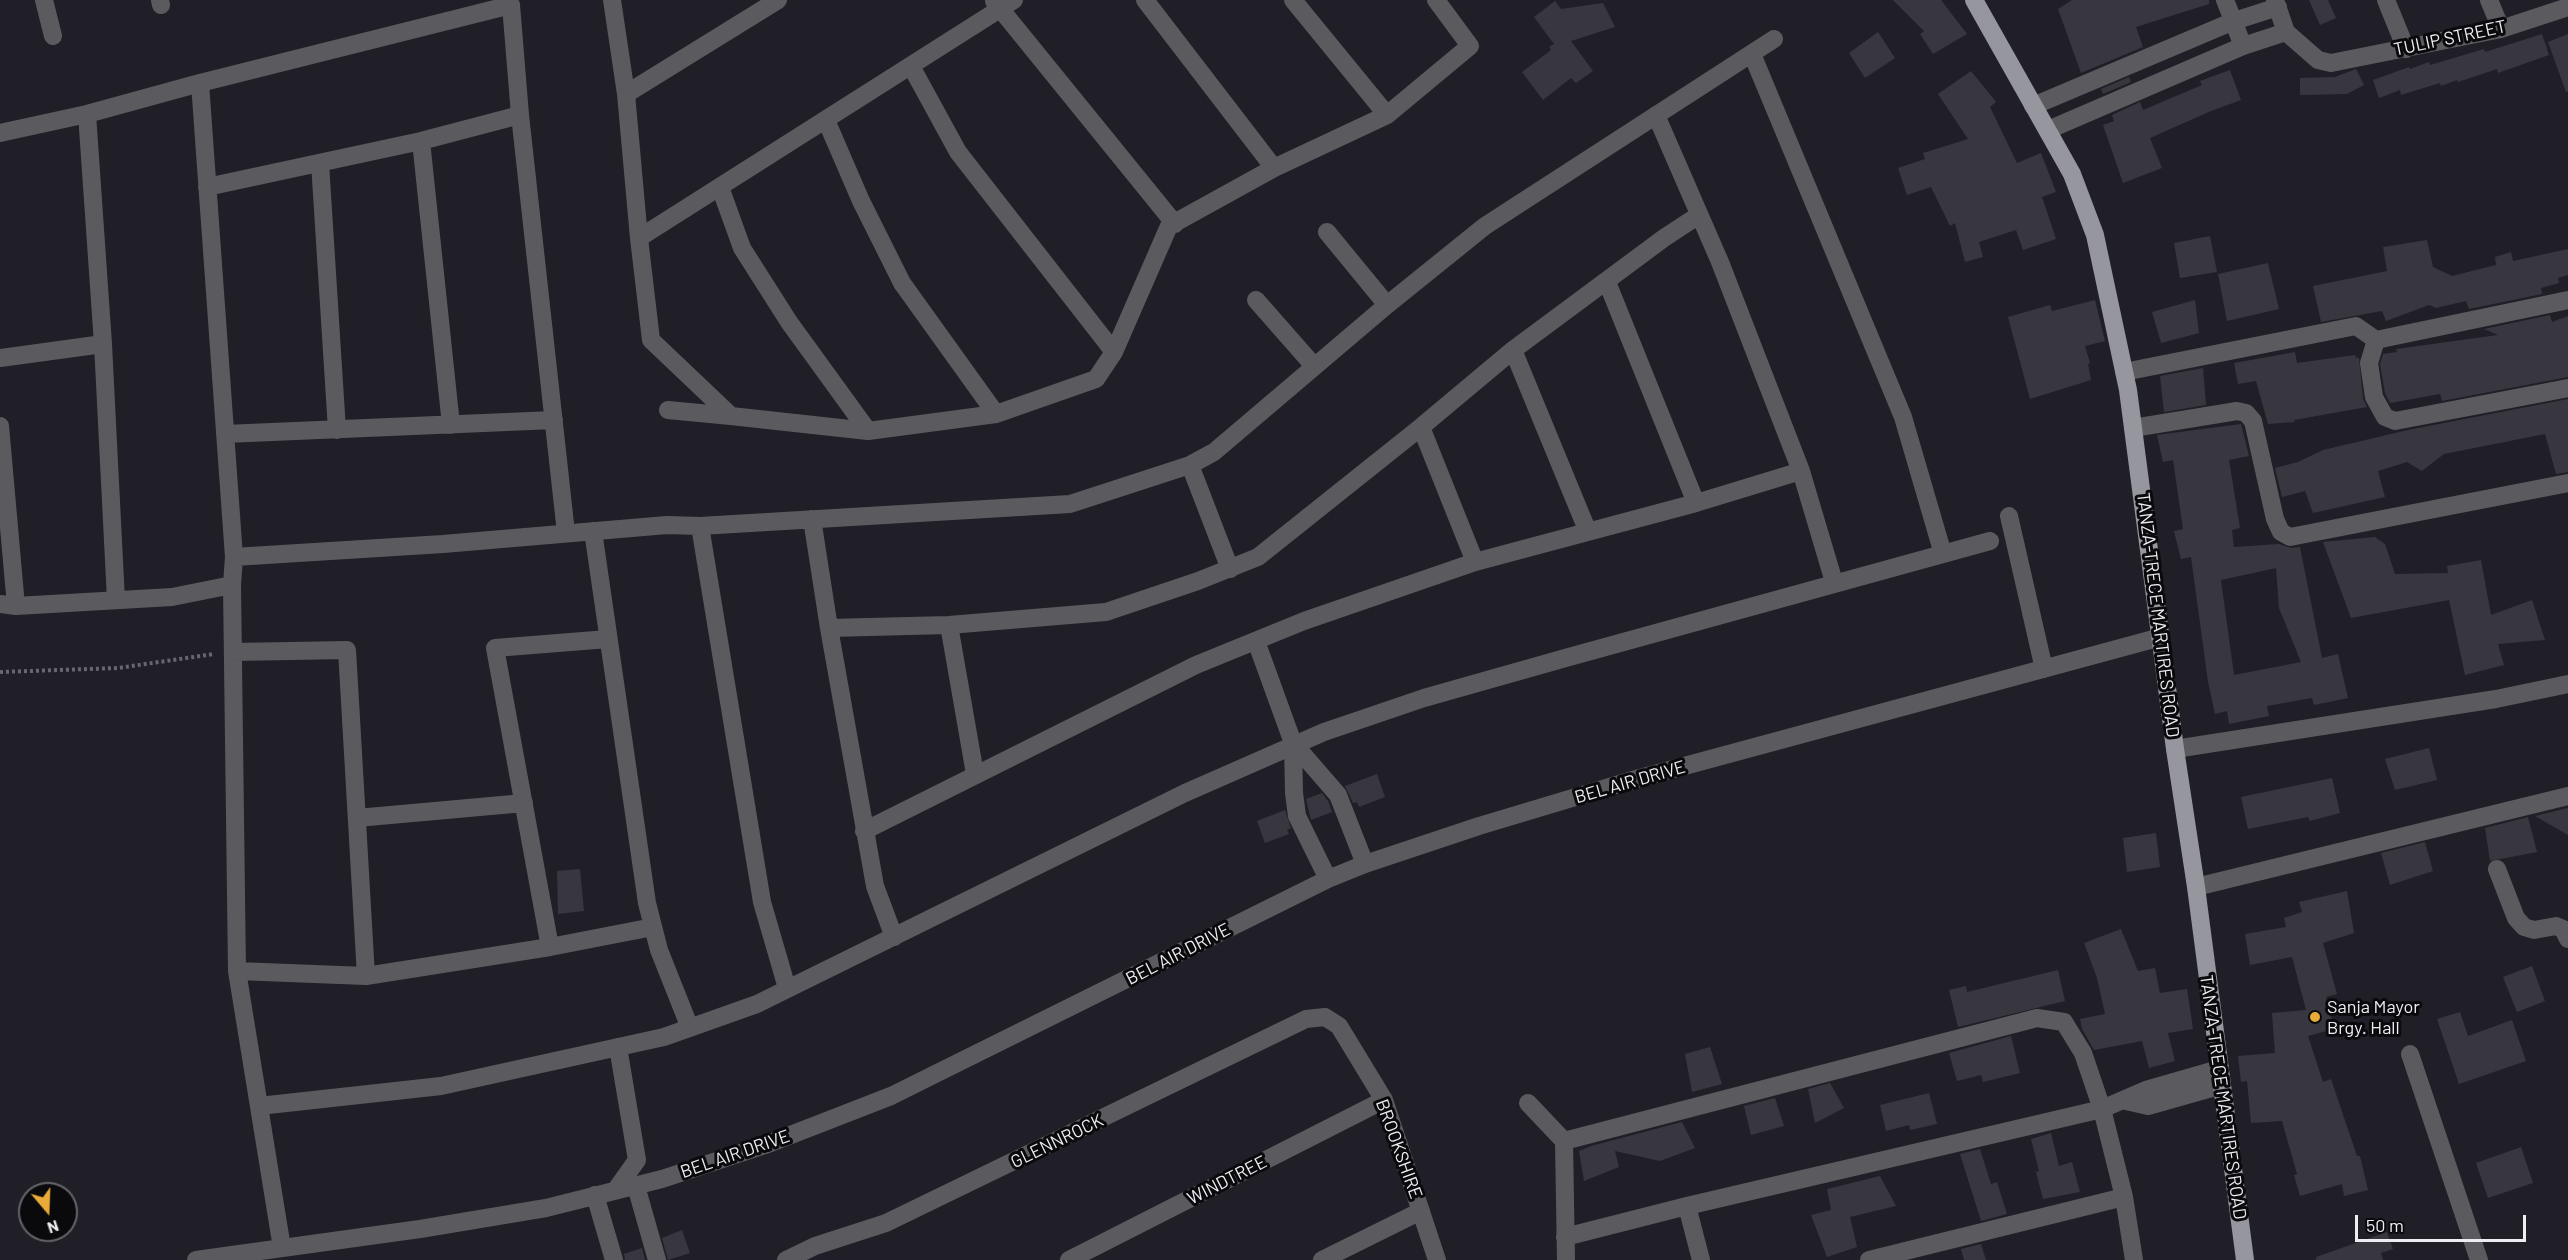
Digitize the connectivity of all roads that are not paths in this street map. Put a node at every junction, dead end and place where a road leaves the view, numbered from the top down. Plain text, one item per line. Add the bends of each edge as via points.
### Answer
1 (44, 0) edge
2 (612, 0) edge
3 (778, 0) edge
4 (1145, 0) edge
5 (1293, 0) edge
6 (1436, 0) edge
7 (1974, 0) edge
8 (2225, 0) edge
9 (2386, 0) edge
10 (2489, 0) edge
11 (1002, 3) edge
12 (2277, 4) edge
13 (2568, 7) edge
14 (2234, 21) junction
15 (2501, 29) junction
16 (2286, 32) junction
17 (53, 36) dead end
18 (1774, 39) dead end
19 (2243, 46) junction
20 (2406, 49) junction
21 (1752, 54) junction
22 (911, 66) junction
23 (200, 83) junction
24 (626, 94) junction
25 (2033, 106) junction
26 (87, 114) junction
27 (520, 115) junction
28 (1387, 115) junction
29 (1656, 115) junction
30 (826, 120) junction
31 (2048, 130) junction
32 (0, 133) edge
33 (421, 141) junction
34 (320, 163) junction
35 (1274, 168) junction
36 (207, 187) junction
37 (720, 187) junction
38 (1699, 215) junction
39 (1175, 224) junction
40 (1327, 232) dead end
41 (639, 238) junction
42 (1606, 282) junction
43 (1256, 300) dead end
44 (2568, 300) edge
45 (1387, 305) junction
46 (2376, 340) junction
47 (103, 344) junction
48 (1513, 350) junction
49 (1114, 352) junction
50 (0, 358) edge
51 (1314, 366) junction
52 (2124, 372) junction
53 (2568, 388) edge
54 (668, 410) dead end
55 (996, 414) junction
56 (731, 416) junction
57 (554, 420) junction
58 (451, 425) junction
59 (0, 426) edge
60 (1421, 427) junction
61 (2133, 428) junction
62 (337, 430) junction
63 (868, 431) junction
64 (225, 434) junction
65 (1190, 465) junction
66 (1801, 471) junction
67 (2568, 483) edge
68 (1696, 503) junction
69 (2009, 516) dead end
70 (812, 519) junction
71 (700, 526) junction
72 (593, 531) junction
73 (1588, 532) junction
74 (566, 533) junction
75 (1990, 541) dead end
76 (1944, 554) junction
77 (234, 557) junction
78 (1475, 562) junction
79 (1230, 569) junction
80 (1834, 582) junction
81 (232, 585) junction
82 (116, 600) junction
83 (8, 605) edge
84 (949, 625) junction
85 (829, 628) junction
86 (2161, 637) junction
87 (608, 639) junction
88 (1256, 641) junction
89 (233, 652) junction
90 (2044, 669) junction
91 (2568, 684) edge
92 (1293, 743) junction
93 (2175, 749) junction
94 (975, 774) junction
95 (2568, 796) edge
96 (524, 803) junction
97 (357, 818) junction
98 (864, 831) junction
99 (1365, 864) junction
100 (2497, 869) dead end
101 (1328, 879) junction
102 (2196, 887) junction
103 (653, 927) junction
104 (894, 937) junction
105 (2568, 939) edge
106 (550, 947) junction
107 (237, 971) junction
108 (366, 976) junction
109 (787, 988) junction
110 (1325, 1017) joint
111 (690, 1028) junction
112 (618, 1047) junction
113 (2410, 1054) dead end
114 (2221, 1077) junction
115 (1384, 1100) junction
116 (1528, 1103) dead end
117 (259, 1106) junction
118 (2102, 1109) junction
119 (1564, 1141) junction
120 (636, 1186) junction
121 (615, 1191) junction
122 (595, 1195) junction
123 (2124, 1197) junction
124 (1687, 1206) junction
125 (1421, 1211) junction
126 (1565, 1237) junction
127 (282, 1248) junction
128 (196, 1260) edge
129 (614, 1260) edge
130 (657, 1260) edge
131 (786, 1260) edge
132 (1069, 1260) edge
133 (1322, 1260) edge
134 (1437, 1260) edge
135 (1566, 1260) edge
136 (1701, 1260) edge
137 (1869, 1260) edge
138 (2134, 1260) edge
139 (2245, 1260) edge
140 (2479, 1260) edge

1 - 17 street
2 - 24 street
3 - 24 street
4 - 35 street
5 - 28 street
6 - 28 street via 1470,46
7 - 25 main road, TANZA-TRECE MARTIRES ROAD
8 - 14 street
9 - 20 street
10 - 15 street
11 - 22 street
11 - 39 street
12 - 14 street
12 - 16 street
13 - 15 street, TULIP STREET
14 - 19 street
14 - 25 street
15 - 20 street, TULIP STREET
16 - 19 street
16 - 20 street, TULIP STREET via 2318,60 2331,63
18 - 21 street
19 - 31 street
21 - 29 street
21 - 76 street via 1903,417
22 - 30 street
22 - 49 street via 958,152
23 - 26 street
23 - 27 street via 511,5
23 - 36 street
24 - 41 street
25 - 31 main road, TANZA-TRECE MARTIRES ROAD
26 - 32 street
26 - 47 street
27 - 33 street
27 - 57 street
28 - 35 street
29 - 38 street
29 - 45 street via 1485,226
30 - 37 street
30 - 55 street via 902,283
31 - 52 main road, TANZA-TRECE MARTIRES ROAD via 2072,174 2095,235
33 - 34 street
33 - 58 street
34 - 36 street
34 - 62 street
35 - 39 street
36 - 64 street
37 - 41 street
37 - 63 street via 742,248 789,322
38 - 42 street
38 - 66 street
39 - 49 street via 1169,226
40 - 45 street
41 - 56 street via 651,340
42 - 48 street
42 - 68 street
43 - 51 street
44 - 46 street
45 - 51 street
46 - 52 street via 2356,327
46 - 53 street via 2370,363 2374,397 2385,417 2395,421
47 - 50 street
47 - 82 street
48 - 60 street
48 - 73 street
49 - 55 street via 1096,379
51 - 65 street via 1214,452
52 - 61 main road, TANZA-TRECE MARTIRES ROAD
54 - 56 street
55 - 63 street
56 - 63 street
57 - 58 street
57 - 74 street
58 - 62 street
59 - 83 street
60 - 78 street
60 - 79 street via 1258,556
61 - 67 street via 2237,411 2246,413 2253,421 2275,519 2281,532 2290,537
61 - 86 main road, TANZA-TRECE MARTIRES ROAD
62 - 64 street
64 - 77 street
65 - 70 street via 1070,504
65 - 79 street
66 - 68 street
66 - 80 street
68 - 73 street
69 - 90 street
70 - 71 street
70 - 85 street
71 - 72 street
71 - 109 street via 762,902
72 - 74 street
72 - 87 street
73 - 78 street
74 - 77 street
75 - 76 street
76 - 80 street
77 - 81 street
78 - 88 street
79 - 84 street via 1106,612
80 - 92 street via 1424,698
81 - 82 street via 172,597
81 - 89 street
82 - 83 street
84 - 85 street
84 - 94 street
85 - 98 street
86 - 90 street, BEL AIR DRIVE
86 - 93 main road, TANZA-TRECE MARTIRES ROAD
87 - 96 street via 495,648
87 - 103 street via 646,903
88 - 92 street
88 - 94 street via 1196,665
89 - 97 street via 348,650
89 - 107 street
90 - 99 street, BEL AIR DRIVE via 1629,781
91 - 93 street via 2496,699
92 - 99 street via 1338,795
92 - 101 street via 1297,816
92 - 104 street
93 - 102 main road, TANZA-TRECE MARTIRES ROAD
94 - 98 street
95 - 102 street
96 - 97 street
96 - 106 street
97 - 108 street
98 - 104 street via 874,886
99 - 101 street, BEL AIR DRIVE
100 - 105 street via 2516,918 2524,927 2534,930 2556,926 2563,929
101 - 120 street, BEL AIR DRIVE via 891,1096 765,1146
102 - 114 main road, TANZA-TRECE MARTIRES ROAD
103 - 106 street
103 - 111 street
104 - 109 street
106 - 108 street
107 - 108 street
107 - 117 street
109 - 111 street
110 - 115 street, BROOKSHIRE via 1339,1026
110 - 131 street, GLENNROCK via 1306,1019 886,1223 815,1246
111 - 112 street
112 - 117 street via 441,1086
112 - 121 street via 637,1160
113 - 140 street
114 - 118 street via 2146,1090
114 - 139 main road, TANZA-TRECE MARTIRES ROAD
115 - 125 street, BROOKSHIRE
115 - 132 street, WINDTREE
116 - 119 street
117 - 127 street
118 - 119 street via 2083,1053 2064,1022 2037,1018
118 - 123 street
118 - 124 street
119 - 126 street
120 - 121 street, BEL AIR DRIVE
120 - 130 street
121 - 122 street, BEL AIR DRIVE
122 - 127 street, BEL AIR DRIVE via 546,1208
122 - 129 street
123 - 137 street
123 - 138 street
124 - 126 street
124 - 136 street
125 - 133 street
125 - 134 street, BROOKSHIRE
126 - 135 street
127 - 128 street, BEL AIR DRIVE

